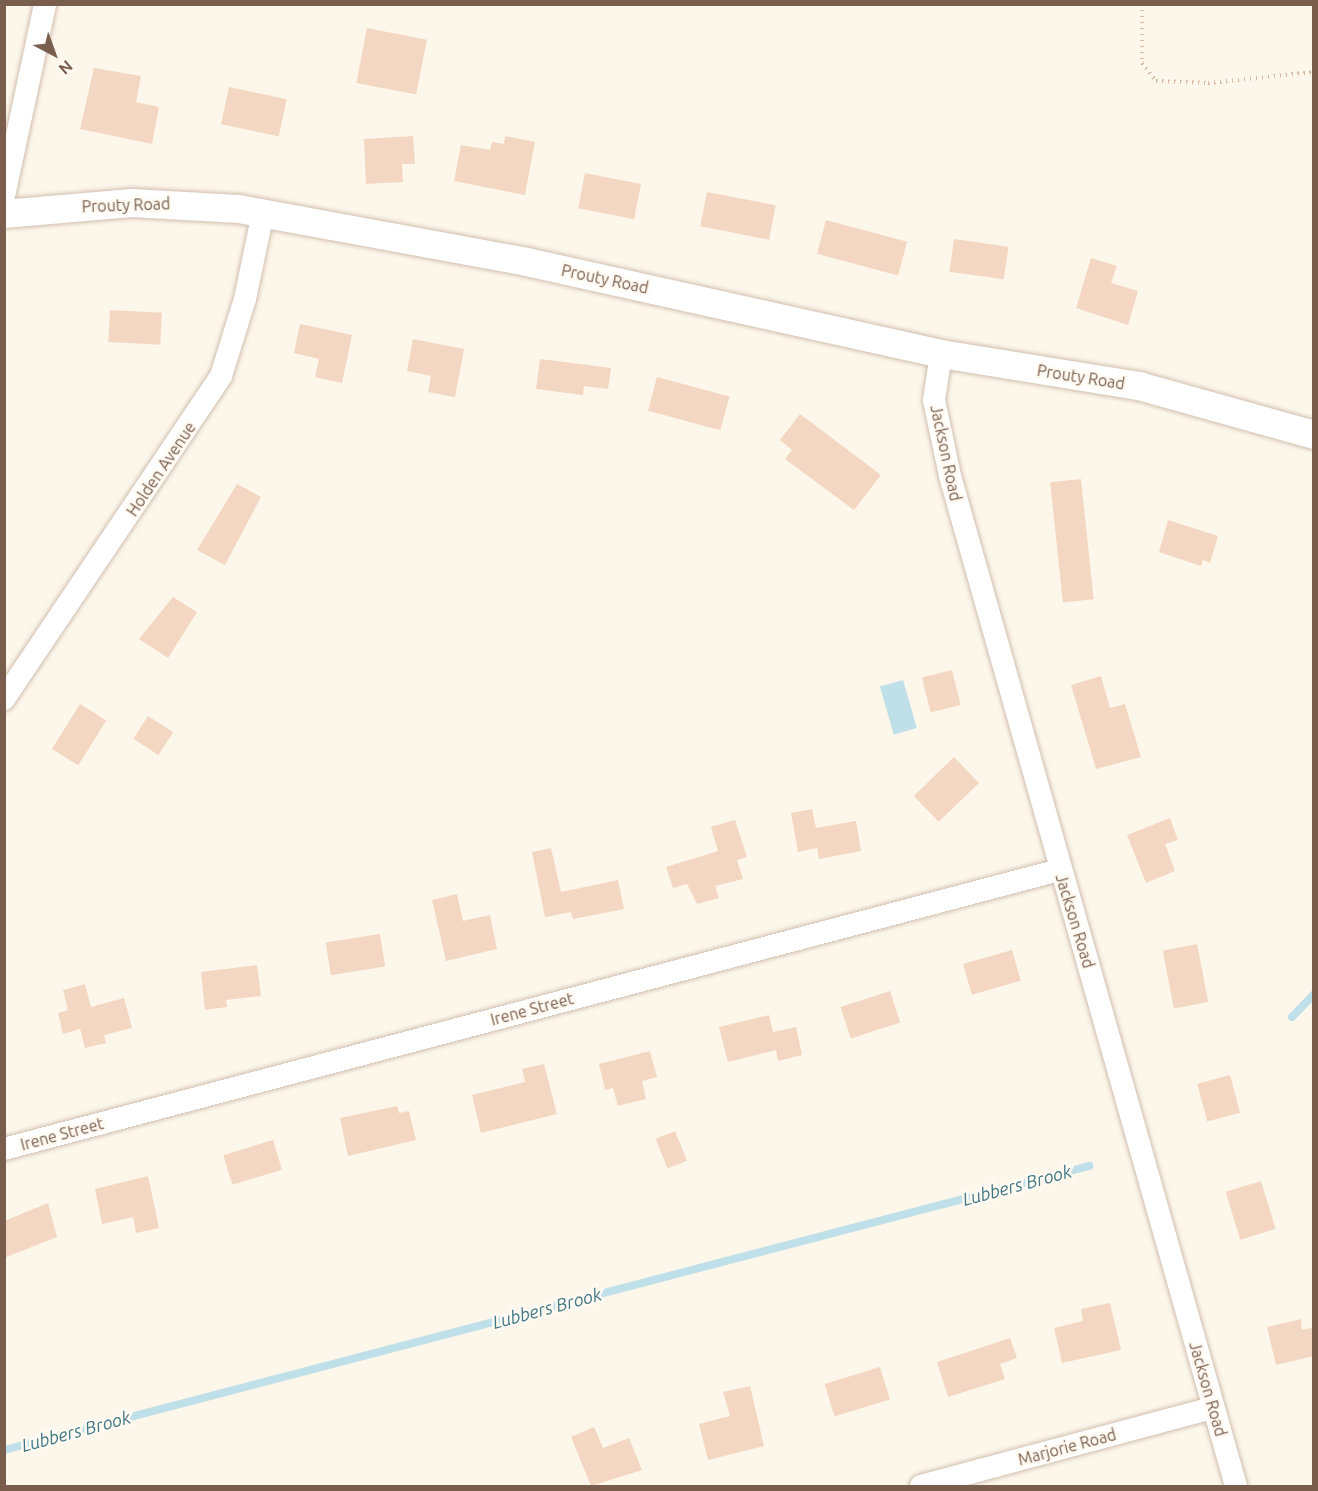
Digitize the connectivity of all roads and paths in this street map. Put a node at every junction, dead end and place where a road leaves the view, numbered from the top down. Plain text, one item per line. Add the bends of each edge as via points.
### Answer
1 (45, 4) edge
2 (1142, 4) edge
3 (1314, 72) edge
4 (4, 196) edge
5 (263, 213) junction
6 (4, 214) edge
7 (941, 354) junction
8 (1314, 435) edge
9 (4, 699) edge
10 (1059, 870) junction
11 (4, 1149) edge
12 (1213, 1408) junction
13 (921, 1486) edge
14 (1236, 1486) edge

1 - 4 street
2 - 3 path via 1142,63 1156,81 1208,82
5 - 6 street, Prouty Road via 173,203
5 - 7 street, Prouty Road via 527,262
5 - 9 street, Holden Avenue via 237,332 217,383
7 - 8 street, Prouty Road via 1098,378
7 - 10 street, Jackson Road via 934,400 950,476
10 - 11 street, Irene Street
10 - 12 street, Jackson Road
12 - 13 street, Marjorie Road
12 - 14 street, Jackson Road

